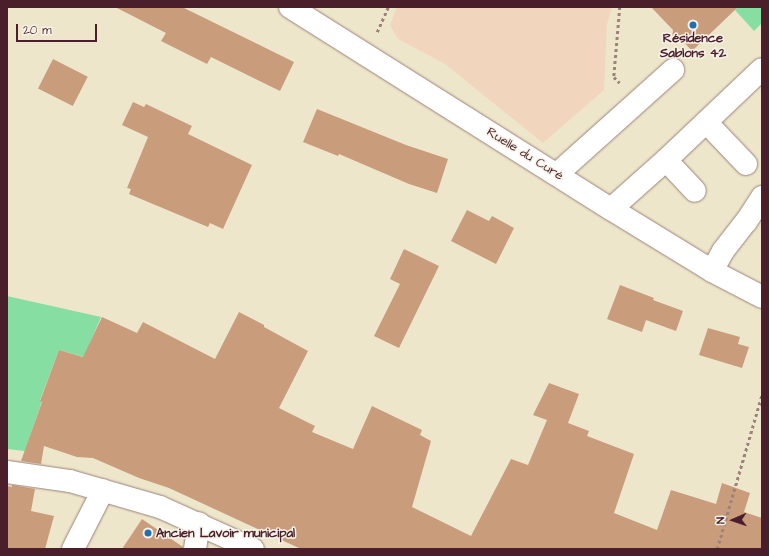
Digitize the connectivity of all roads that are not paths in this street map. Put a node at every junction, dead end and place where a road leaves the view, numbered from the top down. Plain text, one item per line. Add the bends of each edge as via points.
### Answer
1 (290, 7) edge
2 (762, 69) edge
3 (673, 70) dead end
4 (706, 122) junction
5 (666, 160) junction
6 (746, 164) dead end
7 (557, 174) junction
8 (696, 191) dead end
9 (762, 197) edge
10 (610, 209) junction
11 (712, 271) junction
12 (762, 297) edge
13 (7, 472) edge
14 (102, 490) junction
15 (199, 523) junction
16 (73, 549) edge
17 (195, 549) edge
18 (253, 549) edge

1 - 7 street, Ruelle du Curé
2 - 4 street
3 - 7 street
4 - 5 street
4 - 6 street
5 - 8 street
5 - 10 street
7 - 10 street, Ruelle du Curé
9 - 11 street via 746,222 722,251
10 - 11 street, Ruelle du Curé
11 - 12 street, Ruelle du Curé
13 - 14 street via 70,481
14 - 15 street via 160,507
14 - 16 street
15 - 17 street
15 - 18 street

